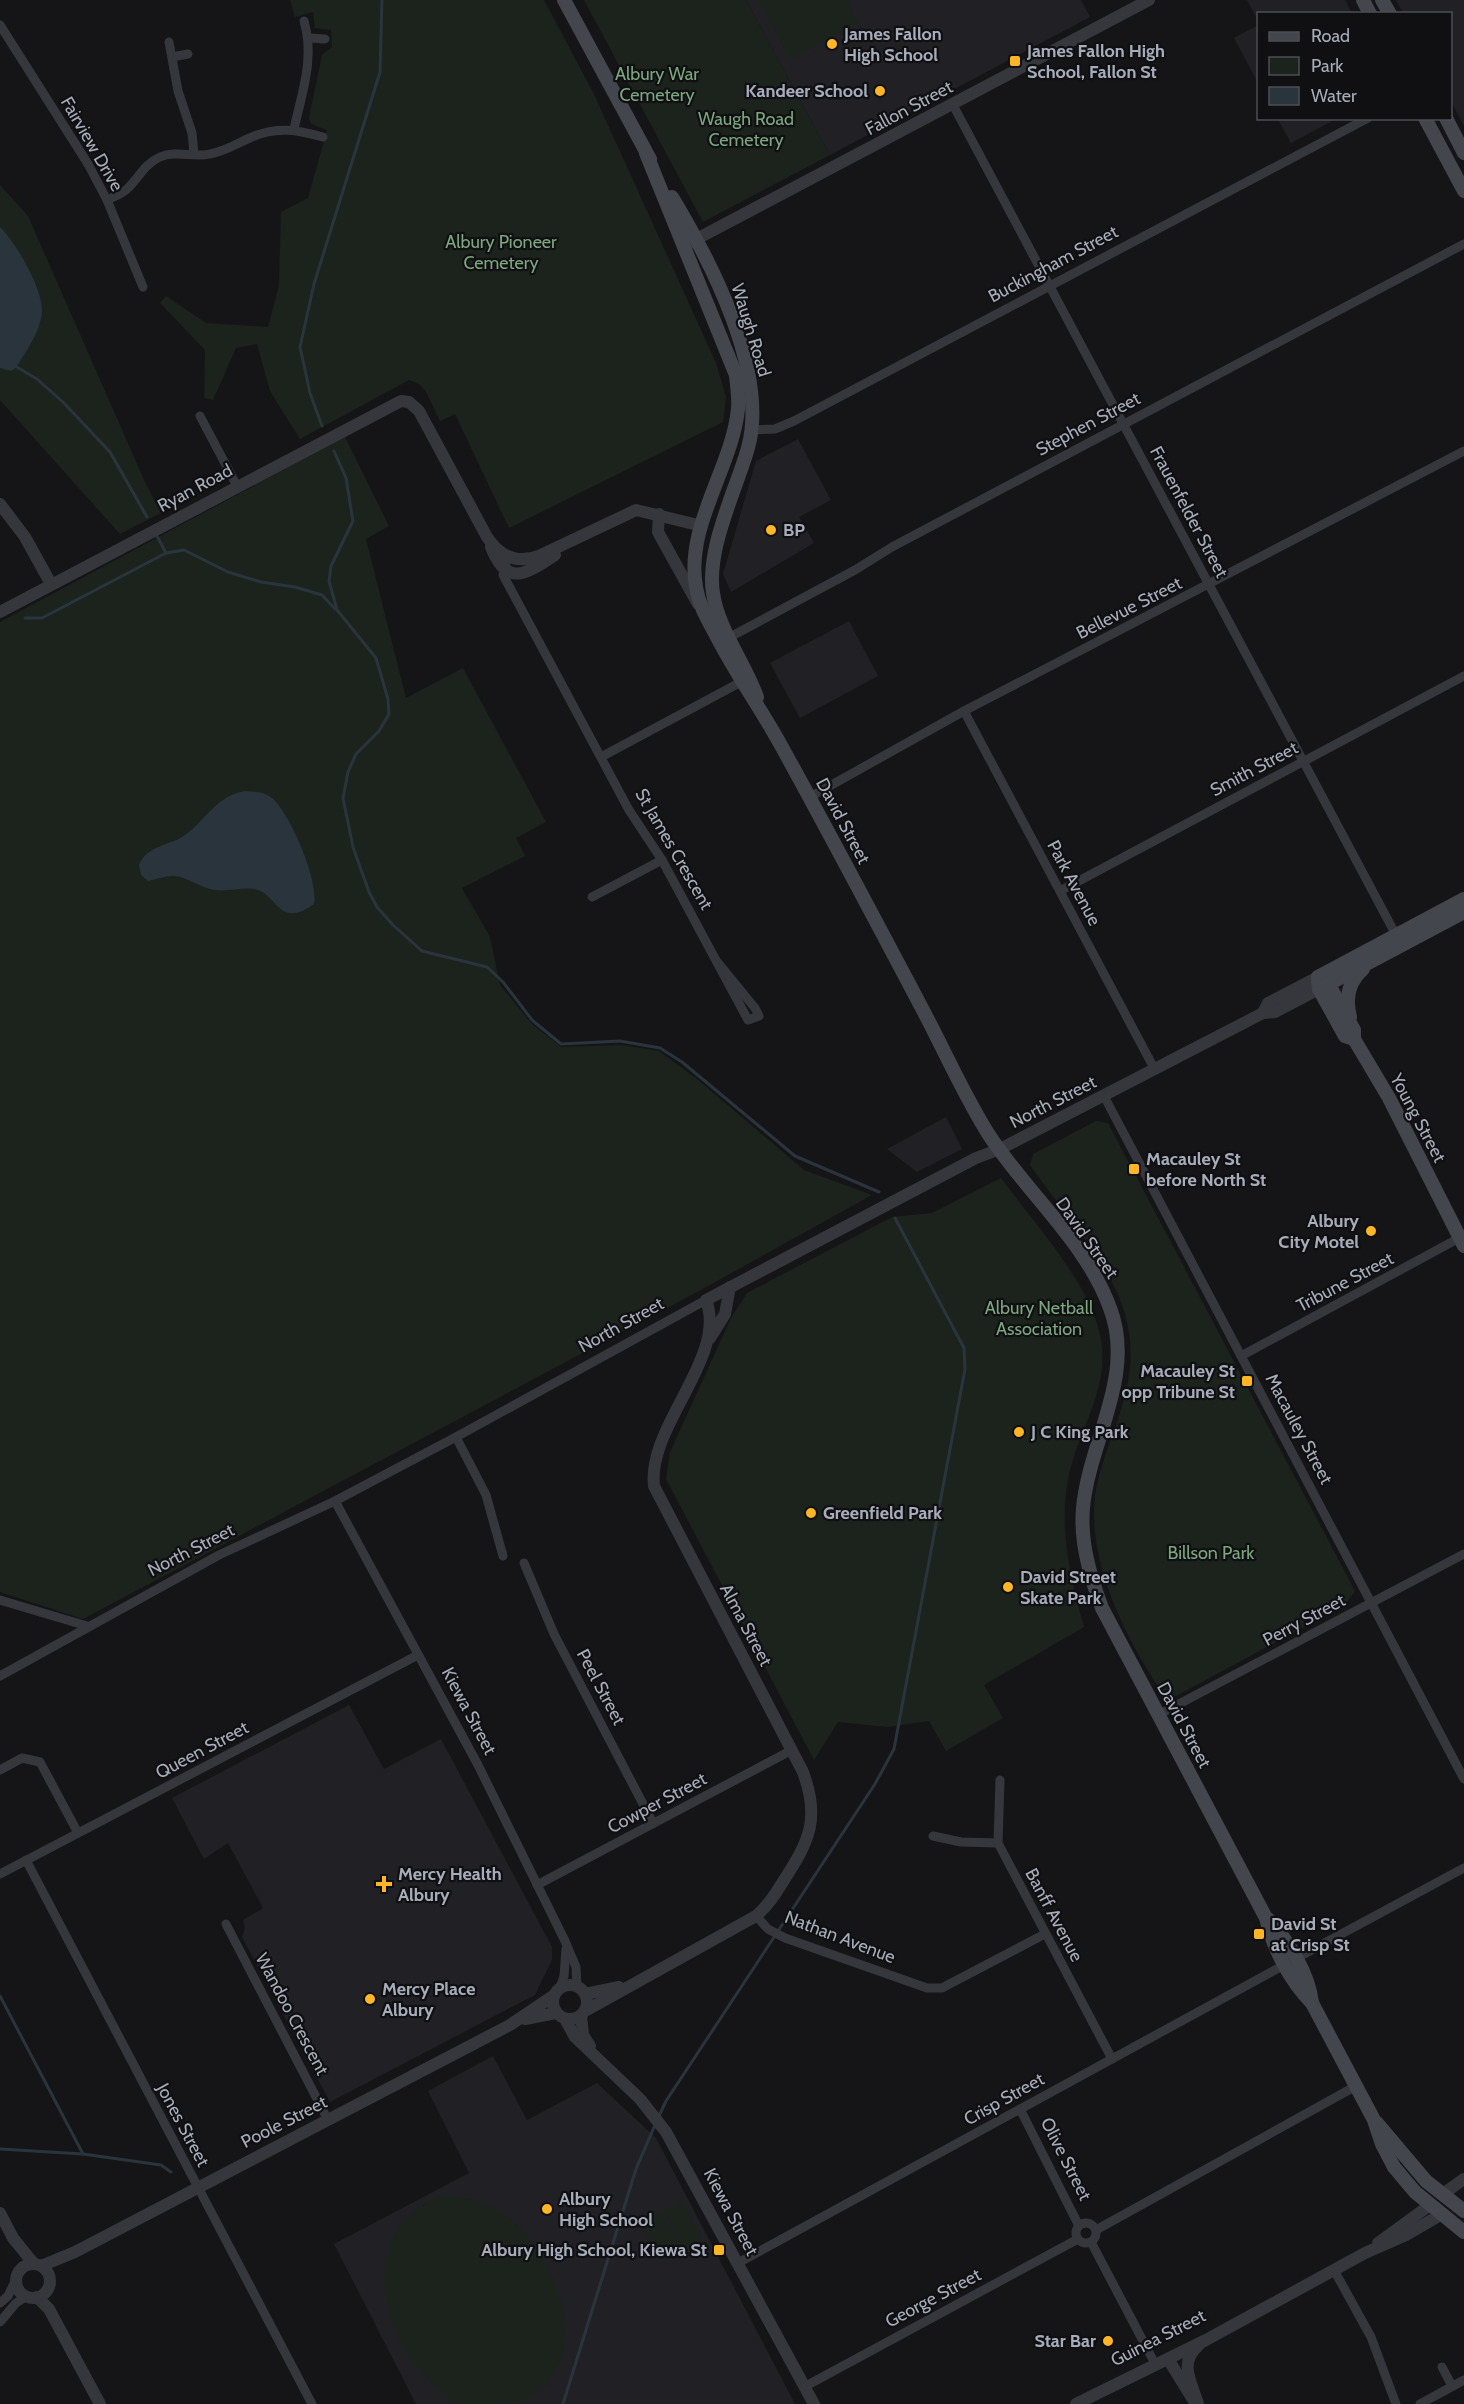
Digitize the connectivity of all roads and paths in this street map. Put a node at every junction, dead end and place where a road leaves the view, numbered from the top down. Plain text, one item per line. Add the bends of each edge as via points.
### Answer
1 (564, 0) edge
2 (1149, 0) edge
3 (304, 21) dead end
4 (1, 28) edge
5 (309, 38) junction
6 (325, 39) dead end
7 (169, 42) dead end
8 (188, 54) dead end
9 (172, 57) junction
10 (953, 105) junction
11 (1364, 120) edge
12 (1426, 120) edge
13 (1447, 120) edge
14 (294, 129) junction
15 (323, 137) dead end
16 (646, 153) junction
17 (1464, 153) edge
18 (194, 154) junction
19 (1464, 191) edge
20 (107, 200) junction
21 (698, 240) junction
22 (1464, 244) edge
23 (685, 245) junction
24 (143, 286) dead end
25 (1050, 286) junction
26 (409, 402) joint
27 (200, 416) dead end
28 (1124, 424) junction
29 (752, 430) junction
30 (1464, 451) edge
31 (237, 486) junction
32 (0, 504) edge
33 (659, 514) junction
34 (702, 526) junction
35 (722, 532) junction
36 (585, 535) junction
37 (487, 537) junction
38 (510, 558) junction
39 (504, 569) junction
40 (51, 584) junction
41 (1209, 585) junction
42 (0, 612) edge
43 (704, 613) junction
44 (730, 637) junction
45 (1464, 676) edge
46 (741, 682) junction
47 (762, 710) junction
48 (964, 711) junction
49 (601, 757) junction
50 (1303, 761) junction
51 (810, 798) junction
52 (662, 860) junction
53 (1060, 891) junction
54 (592, 897) dead end
55 (1464, 899) edge
56 (1464, 912) edge
57 (1396, 935) junction
58 (1375, 959) junction
59 (1322, 983) junction
60 (748, 1020) dead end
61 (1354, 1035) junction
62 (1155, 1070) junction
63 (1104, 1096) junction
64 (1000, 1149) junction
65 (1462, 1240) edge
66 (729, 1287) junction
67 (706, 1300) junction
68 (706, 1344) junction
69 (1241, 1356) junction
70 (456, 1437) junction
71 (335, 1501) junction
72 (1464, 1554) edge
73 (503, 1556) dead end
74 (524, 1563) dead end
75 (0, 1600) edge
76 (1371, 1603) junction
77 (87, 1626) junction
78 (418, 1655) junction
79 (0, 1676) edge
80 (1158, 1714) junction
81 (792, 1750) junction
82 (0, 1770) edge
83 (1464, 1779) edge
84 (1000, 1780) dead end
85 (653, 1823) junction
86 (78, 1833) junction
87 (933, 1836) dead end
88 (998, 1844) junction
89 (26, 1860) junction
90 (1464, 1868) edge
91 (0, 1874) edge
92 (537, 1885) junction
93 (756, 1916) junction
94 (226, 1924) dead end
95 (1045, 1934) junction
96 (565, 1941) junction
97 (1290, 1961) junction
98 (631, 1984) junction
99 (581, 1990) junction
100 (557, 1992) junction
101 (583, 2013) junction
102 (560, 2016) junction
103 (510, 2025) junction
104 (593, 2052) junction
105 (1112, 2059) junction
106 (1356, 2086) junction
107 (1020, 2109) junction
108 (328, 2120) junction
109 (1374, 2120) junction
110 (1464, 2179) edge
111 (197, 2187) junction
112 (1443, 2194) junction
113 (1461, 2204) edge
114 (1436, 2209) junction
115 (0, 2212) edge
116 (1079, 2226) junction
117 (1096, 2230) junction
118 (1464, 2232) edge
119 (13, 2238) junction
120 (1078, 2239) junction
121 (1091, 2242) junction
122 (75, 2252) junction
123 (738, 2263) junction
124 (38, 2265) junction
125 (1334, 2270) junction
126 (19, 2273) junction
127 (49, 2284) junction
128 (32, 2297) junction
129 (0, 2303) edge
130 (49, 2309) junction
131 (0, 2322) edge
132 (1239, 2322) junction
133 (1206, 2340) junction
134 (1185, 2342) junction
135 (1152, 2358) junction
136 (1168, 2359) junction
137 (1442, 2367) dead end
138 (1464, 2380) edge
139 (804, 2386) junction
140 (1452, 2386) junction
141 (1096, 2393) junction
142 (100, 2404) edge
143 (312, 2404) edge
144 (814, 2404) edge
145 (1076, 2404) edge
146 (1198, 2404) edge
147 (1396, 2404) edge
148 (1420, 2404) edge

1 - 16 main road, Waugh Road
2 - 10 street, Fallon Street
3 - 5 street
4 - 20 street, Fairview Drive
5 - 6 street
5 - 14 street via 305,87
7 - 9 street
8 - 9 street
9 - 18 street
10 - 21 street, Fallon Street
10 - 25 street, Frauenfelder Street
11 - 25 street, Buckingham Street
12 - 19 main road
13 - 17 main road
14 - 15 street
14 - 18 street via 273,130 207,155
16 - 21 main road, Waugh Road
16 - 23 main road, Waugh Road
18 - 20 street via 160,157 147,165 127,190
20 - 24 street, Fairview Drive
21 - 23 street, Fallon Street
21 - 29 main road, Waugh Road via 742,349 753,407
22 - 28 street, Stephen Street
23 - 34 main road, Waugh Road via 736,375 739,406
25 - 28 street, Frauenfelder Street
25 - 29 street, Buckingham Street via 775,429
26 - 31 street, Ryan Road via 389,405
26 - 37 street, St James Crescent via 419,411
27 - 31 street
28 - 41 street, Frauenfelder Street
28 - 44 street, Stephen Street
29 - 35 main road, Waugh Road
30 - 41 street, Bellevue Street
31 - 40 street, Ryan Road
32 - 40 street via 25,537
33 - 34 street
33 - 36 street via 633,510
33 - 43 street via 658,532
34 - 35 main road
34 - 43 main road, David Street via 694,573
35 - 44 main road, David Street via 712,567 712,592
36 - 38 street via 533,558
36 - 39 street via 527,572 515,575
37 - 38 street, St James Crescent
37 - 39 street, St James Crescent
38 - 39 street
39 - 49 street, St James Crescent via 509,586
40 - 42 street, Ryan Road
41 - 48 street, Bellevue Street
41 - 50 street, Frauenfelder Street
43 - 46 main road, David Street
44 - 47 main road, David Street via 749,672
45 - 50 street, Smith Street
46 - 47 main road, David Street
46 - 49 street
47 - 51 main road, David Street
48 - 51 street, Bellevue Street
48 - 53 street, Park Avenue
49 - 52 street, St James Crescent
50 - 53 street, Smith Street
50 - 57 street, Frauenfelder Street
51 - 64 main road, David Street
52 - 54 street
52 - 60 street, St James Crescent via 715,959 759,1016
53 - 62 street, Park Avenue
55 - 57 main road, North Street
56 - 58 main road, North Street
57 - 59 main road, North Street
58 - 59 main road, North Street
58 - 61 main road via 1358,974 1348,992
59 - 61 main road, Young Street
59 - 62 street, North Street via 1275,1012 1263,1013
61 - 65 main road, Young Street
62 - 63 street, North Street
63 - 64 street, North Street
63 - 69 street, Macauley Street
64 - 66 street, North Street
64 - 80 main road, David Street via 1082,1257 1112,1313 1118,1354 1116,1380 1087,1483 1082,1533 1102,1608
65 - 69 street, Tribune Street
66 - 67 street, North Street
66 - 68 street, Alma Street via 725,1314
67 - 68 street, Alma Street via 710,1317
67 - 70 street, North Street
68 - 81 street, Alma Street via 658,1452 654,1486
69 - 76 street, Macauley Street
70 - 71 street, North Street
70 - 73 street via 486,1495
71 - 77 street, North Street via 219,1555
71 - 78 street, Kiewa Street
72 - 76 street, Perry Street
74 - 85 street, Peel Street via 554,1634
75 - 77 street
76 - 80 street, Perry Street
76 - 83 street, Macauley Street
77 - 79 street, North Street
78 - 86 street, Queen Street
78 - 92 street, Kiewa Street
80 - 97 main road, David Street via 1266,1918 1271,1935
81 - 85 street, Cowper Street
81 - 93 street, Alma Street via 810,1790 812,1825 800,1856 766,1908
82 - 86 street via 22,1758 40,1762
84 - 88 street
85 - 92 street, Cowper Street
86 - 89 street, Queen Street
87 - 88 street
88 - 95 street, Banff Avenue
89 - 91 street, Queen Street
89 - 111 street, Jones Street
90 - 97 street, Crisp Street
92 - 96 street, Kiewa Street
93 - 95 street, Nathan Avenue via 783,1937 935,1989
93 - 98 street
94 - 108 street, Wandoo Crescent
95 - 105 street, Banff Avenue
96 - 99 street, Kiewa Street
96 - 100 street, Kiewa Street via 566,1962
97 - 105 street, Crisp Street
97 - 106 main road, David Street via 1301,1992 1312,2003
98 - 99 street
98 - 101 street
99 - 100 street
99 - 101 street, Kiewa Street
100 - 102 street
100 - 103 street, Poole Street
101 - 102 street, Poole Street
101 - 104 street, Kiewa Street via 584,2035
102 - 103 street, Poole Street
102 - 104 street, Kiewa Street via 575,2037
103 - 108 street, Poole Street
104 - 123 street, Kiewa Street via 649,2110 673,2142
105 - 107 street, Crisp Street
106 - 109 main road, David Street
106 - 117 street
107 - 116 street, Olive Street
107 - 123 street, Crisp Street
108 - 111 street, Poole Street
109 - 112 main road, David Street via 1419,2173
109 - 114 main road, David Street via 1394,2167
110 - 112 street, Guinea Street
111 - 122 street, Poole Street
111 - 143 street, Jones Street
112 - 113 main road, David Street
112 - 114 main road, Guinea Street
113 - 114 main road, Guinea Street
114 - 118 main road, David Street
114 - 125 street, Guinea Street
115 - 119 street
116 - 117 street via 1089,2223
116 - 120 street
117 - 121 street
119 - 124 street
119 - 126 street
120 - 121 street
120 - 139 street, George Street
121 - 135 street
122 - 124 street, Poole Street
122 - 127 street, Poole Street
123 - 139 street, Kiewa Street
124 - 126 street, Poole Street
124 - 127 street
125 - 132 street, Guinea Street
125 - 147 street via 1371,2337
126 - 128 street via 18,2289
126 - 129 street via 8,2296
127 - 128 street, Poole Street
127 - 130 street
128 - 130 street
128 - 131 street via 16,2303
130 - 142 street
132 - 133 street, Guinea Street
132 - 134 street, Guinea Street
133 - 136 street, Guinea Street
133 - 146 street via 1186,2361
134 - 135 street, Guinea Street
134 - 136 street
135 - 141 street, Guinea Street
136 - 141 street, Guinea Street
136 - 146 street
137 - 140 street
138 - 140 street
139 - 144 street, Kiewa Street
140 - 148 street
141 - 145 street, Guinea Street

